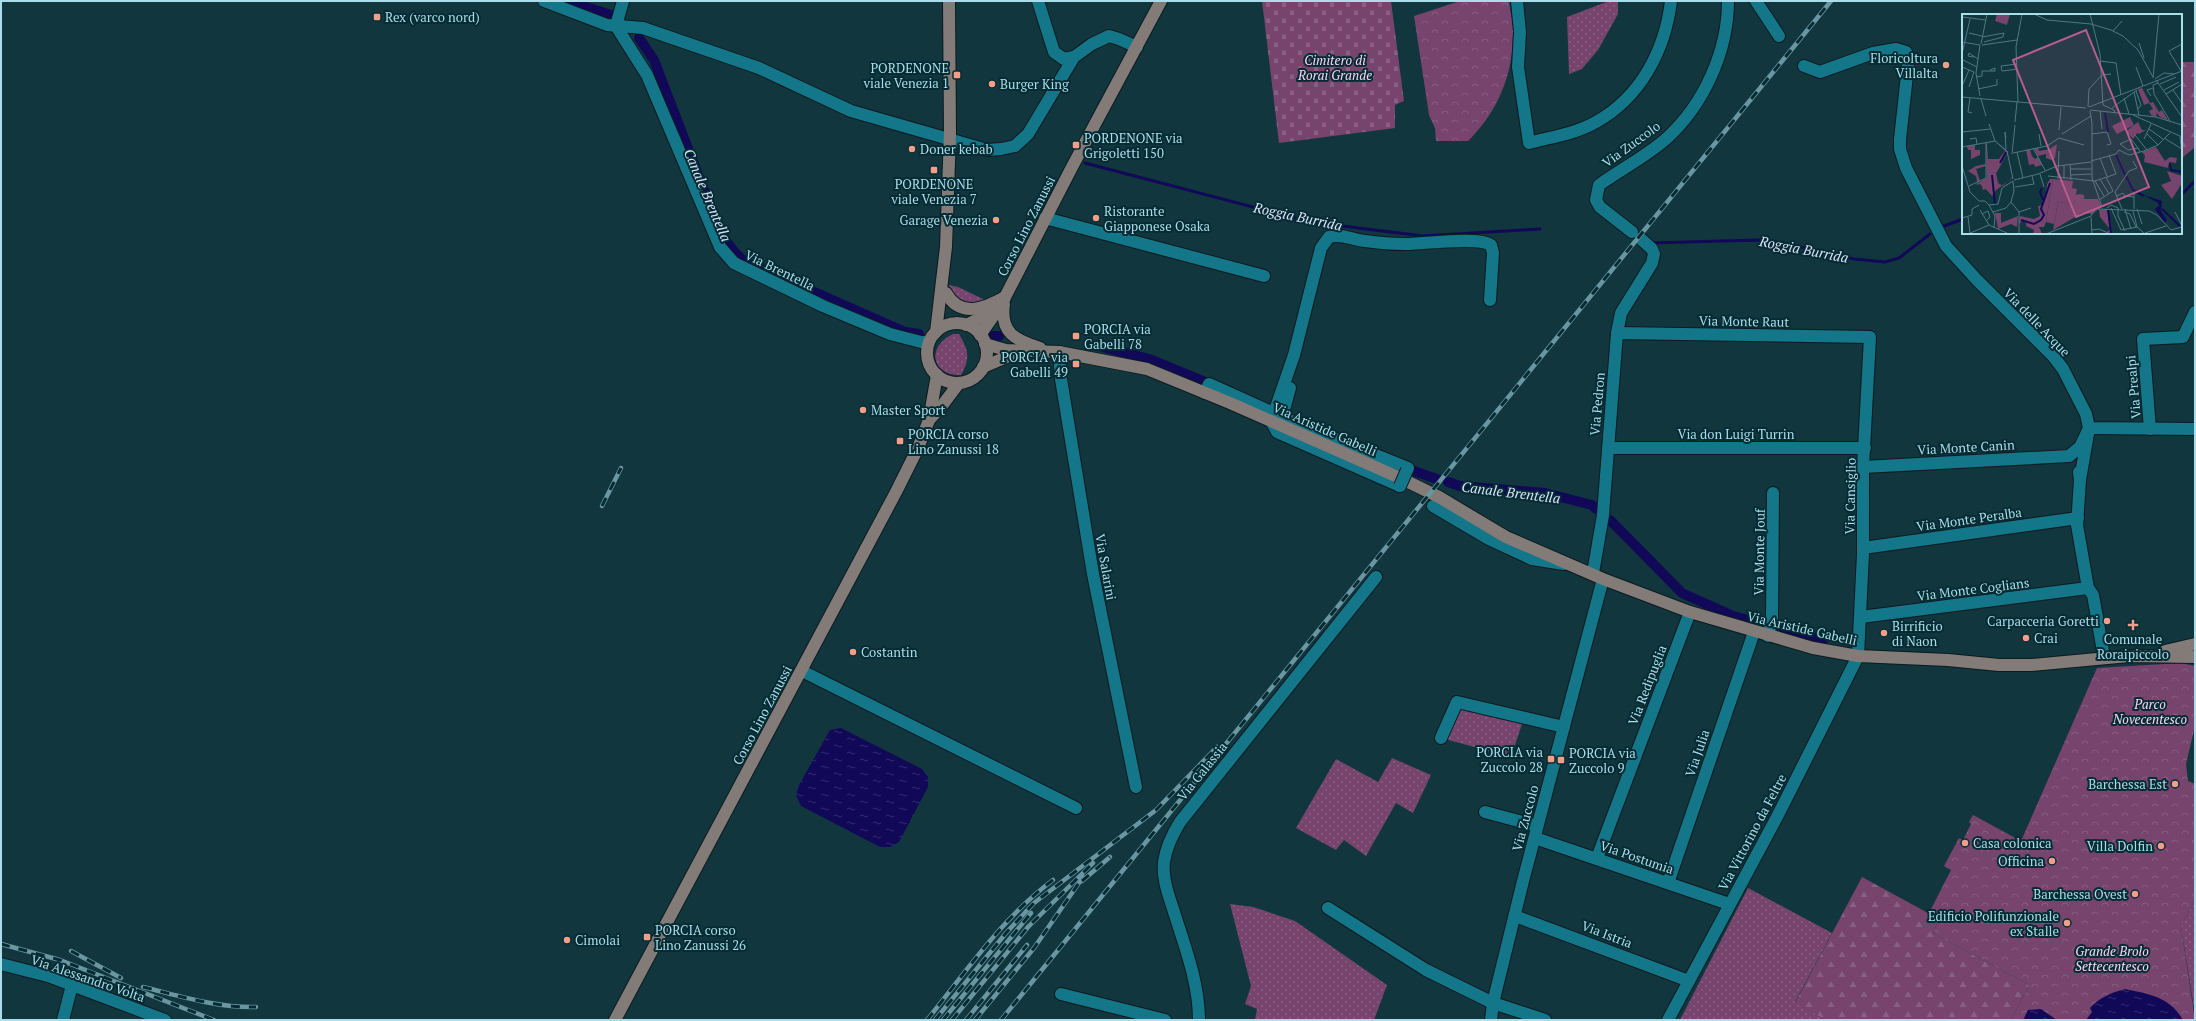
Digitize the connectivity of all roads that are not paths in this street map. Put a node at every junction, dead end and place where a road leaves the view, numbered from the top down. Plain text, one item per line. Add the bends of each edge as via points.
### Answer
1 (544, 1) edge
2 (624, 1) edge
3 (949, 1) edge
4 (1038, 1) edge
5 (1161, 1) edge
6 (1517, 1) edge
7 (1671, 1) edge
8 (1728, 1) edge
9 (1756, 1) edge
10 (616, 26) junction
11 (1779, 36) dead end
12 (1136, 47) junction
13 (1074, 57) junction
14 (1804, 66) dead end
15 (950, 136) junction
16 (1045, 218) junction
17 (1651, 247) joint
18 (943, 265) junction
19 (1264, 276) dead end
20 (946, 293) junction
21 (1005, 297) junction
22 (1490, 300) dead end
23 (2195, 312) edge
24 (962, 324) junction
25 (1617, 333) junction
26 (932, 337) junction
27 (1870, 337) joint
28 (983, 339) junction
29 (1021, 351) junction
30 (1055, 351) junction
31 (983, 367) junction
32 (937, 375) junction
33 (959, 383) junction
34 (1277, 419) junction
35 (929, 420) junction
36 (2089, 428) junction
37 (2150, 429) junction
38 (2195, 429) edge
39 (1608, 448) junction
40 (1865, 448) junction
41 (2069, 456) junction
42 (1863, 467) junction
43 (2080, 480) junction
44 (1773, 493) dead end
45 (1433, 506) dead end
46 (2078, 518) junction
47 (1863, 548) junction
48 (1575, 566) junction
49 (1598, 576) junction
50 (1376, 577) dead end
51 (2088, 588) junction
52 (1690, 612) junction
53 (1861, 617) junction
54 (1770, 628) junction
55 (1754, 632) junction
56 (2195, 644) edge
57 (1858, 656) junction
58 (2129, 656) junction
59 (2104, 657) junction
60 (2195, 657) edge
61 (802, 671) junction
62 (1564, 727) junction
63 (1441, 738) dead end
64 (1136, 787) dead end
65 (1076, 808) dead end
66 (1485, 812) dead end
67 (1536, 832) junction
68 (1597, 858) junction
69 (1668, 883) junction
70 (1729, 904) junction
71 (1328, 908) dead end
72 (1515, 916) junction
73 (1, 964) edge
74 (1689, 981) junction
75 (72, 985) junction
76 (1061, 994) dead end
77 (1493, 1003) junction
78 (134, 1014) edge
79 (63, 1020) edge
80 (165, 1020) edge
81 (615, 1020) edge
82 (1165, 1020) edge
83 (1199, 1020) edge
84 (1491, 1020) edge
85 (1545, 1020) edge
86 (1668, 1020) edge

1 - 10 street via 606,25
2 - 10 street
3 - 15 main road
4 - 13 street via 1054,52 1064,59
5 - 12 main road, Corso Lino Zanussi
6 - 7 street via 1520,32 1518,66 1529,143 1575,131 1597,122 1634,91 1658,53 1666,33
8 - 17 street, Via Zuccolo via 1724,35 1716,62 1705,89 1689,113 1668,137 1599,184 1596,200 1600,207
9 - 11 street
10 - 15 street via 635,27 759,68 851,112
10 - 26 street, Via Brentella via 647,75 717,242 734,263 823,306 890,334 921,342
12 - 13 street via 1109,36
12 - 16 main road, Corso Lino Zanussi
13 - 15 street via 1028,134 1015,146 987,150
14 - 36 street, Via delle Acque via 1820,72 1873,53 1896,48 1906,52 1908,66 1900,149 1906,168 1946,246 2054,356 2072,384 2086,414
15 - 18 main road via 946,247
16 - 19 street
16 - 21 main road, Corso Lino Zanussi
17 - 25 street, Via Pedron via 1654,254 1652,263 1621,313
18 - 20 main road
18 - 26 main road
20 - 21 main road via 953,304 969,309 986,307
20 - 24 main road via 950,306
21 - 24 main road, Corso Lino Zanussi via 986,315
21 - 28 main road, Corso Lino Zanussi
21 - 30 main road, Via Aristide Gabelli via 1003,323 1013,337
22 - 34 street via 1493,253 1488,243 1388,243 1332,236 1321,248
23 - 37 street, Via Prealpi via 2183,337 2143,339
24 - 26 main road via 942,327
24 - 28 main road
25 - 27 street, Via Monte Raut
25 - 39 street, Via Pedron
26 - 32 main road via 927,357
27 - 40 street, Via Cansiglio
28 - 29 main road, Via Aristide Gabelli via 1006,350
28 - 31 main road via 986,351
29 - 30 main road, Via Aristide Gabelli
29 - 31 main road, Via Aristide Gabelli
30 - 34 main road, Via Aristide Gabelli via 1147,369
30 - 64 street, Via Salarini via 1092,574
31 - 33 main road via 973,378
32 - 33 main road via 943,380
32 - 35 main road, Corso Lino Zanussi
33 - 35 main road, Corso Lino Zanussi
34 - 34 street, bridge via 1277,432 1400,486 1408,468
34 - 48 main road, Via Aristide Gabelli via 1439,497 1506,537
35 - 61 main road, Corso Lino Zanussi via 896,492
36 - 37 street
36 - 41 street via 2080,447
36 - 43 street, Via delle Acque
37 - 38 street
39 - 40 street, Via don Luigi Turrin
39 - 49 street, Via Pedron
40 - 42 street, Via Cansiglio
41 - 42 street, Via Monte Canin
41 - 43 street, Via delle Acque via 2077,466
42 - 47 street, Via Cansiglio
43 - 46 street, Via delle Acque
44 - 54 street, Via Monte Jouf
45 - 48 street, Via Aristide Gabelli via 1489,539 1532,559
46 - 47 street, Via Monte Peralba
46 - 51 street, Via delle Acque
47 - 53 street, Via Cansiglio
48 - 49 main road, Via Aristide Gabelli
49 - 52 main road, Via Aristide Gabelli
49 - 62 street, Via Zuccolo
50 - 83 street, Via Galassia via 1171,836 1164,863 1166,884 1191,967 1199,1005
51 - 53 street, Via Monte Coglians
51 - 59 street, Via delle Acque via 2093,596
52 - 55 main road, Via Aristide Gabelli
52 - 68 street, Via Redipuglia
53 - 57 street, Via Cansiglio
54 - 55 main road, Via Aristide Gabelli
54 - 57 main road, Via Aristide Gabelli via 1813,648
55 - 69 street, Via Julia
56 - 58 main road, Via Aristide Gabelli
57 - 59 main road, Via Aristide Gabelli via 1999,665 2032,665
57 - 70 street, Via Vittorino da Feltre via 1778,816
58 - 59 main road, Via Aristide Gabelli
58 - 60 main road, Via Aristide Gabelli
61 - 65 street
61 - 81 main road, Corso Lino Zanussi
62 - 63 street via 1457,702
62 - 67 street, Via Zuccolo
66 - 67 street, Via Postumia
67 - 68 street, Via Postumia
67 - 72 street, Via Zuccolo
68 - 69 street, Via Postumia
69 - 70 street, Via Postumia
70 - 74 street, Via Vittorino da Feltre
71 - 77 street via 1426,970
72 - 74 street, Via Istria
72 - 77 street, Via Zuccolo
73 - 75 street, Via Alessandro Volta
74 - 86 street, Via Vittorino da Feltre
75 - 78 street, Via Alessandro Volta
75 - 79 street
76 - 82 street
77 - 84 street, Via Zuccolo
77 - 85 street
78 - 80 street, Via Alessandro Volta

